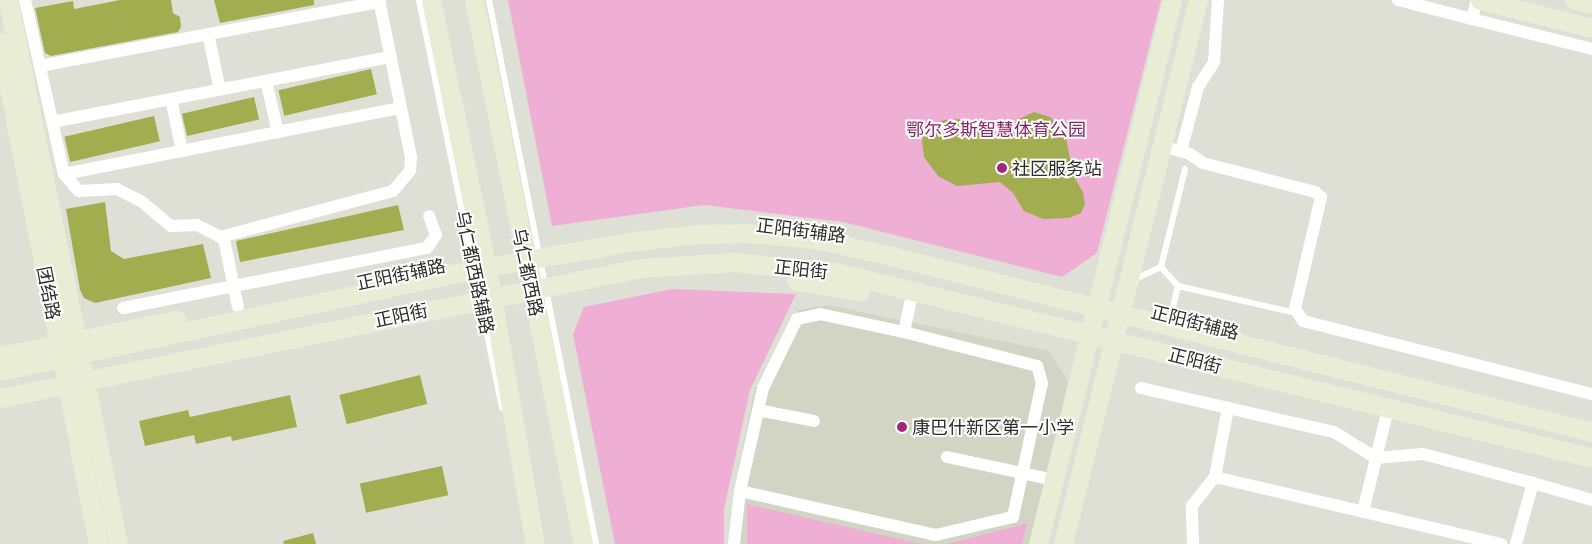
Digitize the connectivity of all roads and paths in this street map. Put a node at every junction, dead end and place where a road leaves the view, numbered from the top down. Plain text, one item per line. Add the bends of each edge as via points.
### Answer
1 (8, 0) edge
2 (25, 0) edge
3 (419, 0) edge
4 (431, 0) edge
5 (474, 0) edge
6 (489, 0) edge
7 (1172, 0) edge
8 (1198, 0) edge
9 (1218, 0) edge
10 (1398, 0) edge
11 (1479, 0) edge
12 (1574, 0) edge
13 (380, 1) edge
14 (1592, 4) edge
15 (1472, 19) junction
16 (1592, 28) edge
17 (208, 34) junction
18 (0, 42) edge
19 (1592, 49) edge
20 (391, 57) junction
21 (40, 66) junction
22 (266, 80) junction
23 (220, 90) junction
24 (170, 99) junction
25 (401, 108) junction
26 (52, 122) junction
27 (278, 132) junction
28 (1162, 146) junction
29 (182, 151) junction
30 (1181, 151) junction
31 (1185, 168) dead end
32 (64, 174) junction
33 (429, 216) dead end
34 (220, 237) junction
35 (531, 254) junction
36 (480, 263) junction
37 (1161, 267) junction
38 (1128, 283) junction
39 (234, 286) junction
40 (1178, 286) junction
41 (540, 295) junction
42 (910, 302) junction
43 (1097, 302) junction
44 (487, 304) junction
45 (123, 308) dead end
46 (238, 308) junction
47 (1121, 309) junction
48 (1299, 314) junction
49 (1171, 316) junction
50 (904, 332) junction
51 (1088, 338) junction
52 (1112, 346) junction
53 (79, 347) junction
54 (60, 351) junction
55 (0, 356) edge
56 (0, 371) edge
57 (87, 385) junction
58 (1141, 388) dead end
59 (66, 389) junction
60 (1592, 394) edge
61 (0, 398) edge
62 (0, 407) edge
63 (1228, 408) junction
64 (758, 410) junction
65 (504, 417) dead end
66 (1386, 417) junction
67 (1592, 421) edge
68 (814, 422) dead end
69 (1592, 432) edge
70 (508, 437) dead end
71 (948, 457) dead end
72 (1376, 458) junction
73 (1592, 458) edge
74 (1592, 469) edge
75 (1023, 472) junction
76 (1214, 477) junction
77 (1054, 480) junction
78 (1534, 482) junction
79 (740, 491) junction
80 (1592, 500) edge
81 (1364, 512) junction
82 (98, 544) edge
83 (118, 544) edge
84 (528, 544) edge
85 (535, 544) edge
86 (583, 544) edge
87 (596, 544) edge
88 (734, 544) edge
89 (1038, 544) edge
90 (1063, 544) edge
91 (1193, 544) edge
92 (1501, 544) edge
93 (1516, 544) edge

1 - 53 street
2 - 21 street
3 - 36 lane, 乌仁都西路辅路
4 - 36 street
5 - 35 street, 乌仁都西路
6 - 35 lane
7 - 43 street
8 - 28 street
9 - 30 street via 1214,62 1198,87
10 - 15 street
11 - 15 street
11 - 16 street
12 - 14 street
13 - 17 street
13 - 20 street
15 - 19 street
17 - 21 street
17 - 23 street
18 - 54 street, 团结路
20 - 22 street
20 - 25 street
21 - 26 street
22 - 23 street
22 - 27 street
23 - 24 street
24 - 26 street
24 - 29 street
25 - 27 street
25 - 34 street via 411,157 410,170 393,190
26 - 32 street
27 - 29 street
28 - 30 street
28 - 38 street
29 - 32 street
30 - 48 street via 1203,163 1315,192 1321,197 1295,309
31 - 37 lane
32 - 34 street via 80,191 117,189 141,200 171,226 197,225
33 - 39 street via 436,234 427,248
34 - 39 street via 224,239
35 - 36 street
35 - 41 street, 乌仁都西路
35 - 43 street via 697,234 750,233 816,239
36 - 44 street
36 - 46 street, 正阳街辅路
36 - 53 street
37 - 38 lane
37 - 40 lane
38 - 47 street
39 - 45 street
39 - 46 street
40 - 48 lane
40 - 49 lane
41 - 42 street via 656,278 746,275 837,286
41 - 44 street, 正阳街
41 - 51 street, 正阳街 via 640,268 734,262 836,272
41 - 86 street, 乌仁都西路
41 - 87 lane
42 - 50 street
42 - 51 street
43 - 47 street
43 - 51 street
44 - 57 street, 正阳街
44 - 65 lane, 乌仁都西路辅路
44 - 85 street
46 - 53 street, 正阳街辅路
47 - 49 street, 正阳街辅路
47 - 52 street
47 - 69 street
48 - 60 street via 1303,321
49 - 67 street, 正阳街辅路
50 - 64 street via 820,314 797,318 763,388
50 - 75 street via 1037,366 1042,383
51 - 52 street, 正阳街
51 - 77 street
52 - 66 street
52 - 73 street, 正阳街
52 - 90 street
53 - 54 street, 正阳街辅路
53 - 57 street
54 - 55 street, 正阳街辅路
54 - 56 street
54 - 59 street, 团结路
57 - 59 street, 正阳街
57 - 83 street
58 - 63 street
59 - 61 street, 正阳街
59 - 62 street
59 - 82 street, 团结路
63 - 72 street via 1334,432
63 - 76 street
64 - 68 street
64 - 79 street
66 - 72 street
66 - 74 street
70 - 84 lane
71 - 75 street
72 - 78 street via 1424,454
72 - 81 street
75 - 77 street
75 - 79 street via 1013,517 936,535
76 - 81 street
76 - 91 street via 1192,506
77 - 89 street
78 - 80 street
78 - 93 street
79 - 88 street
81 - 92 street

